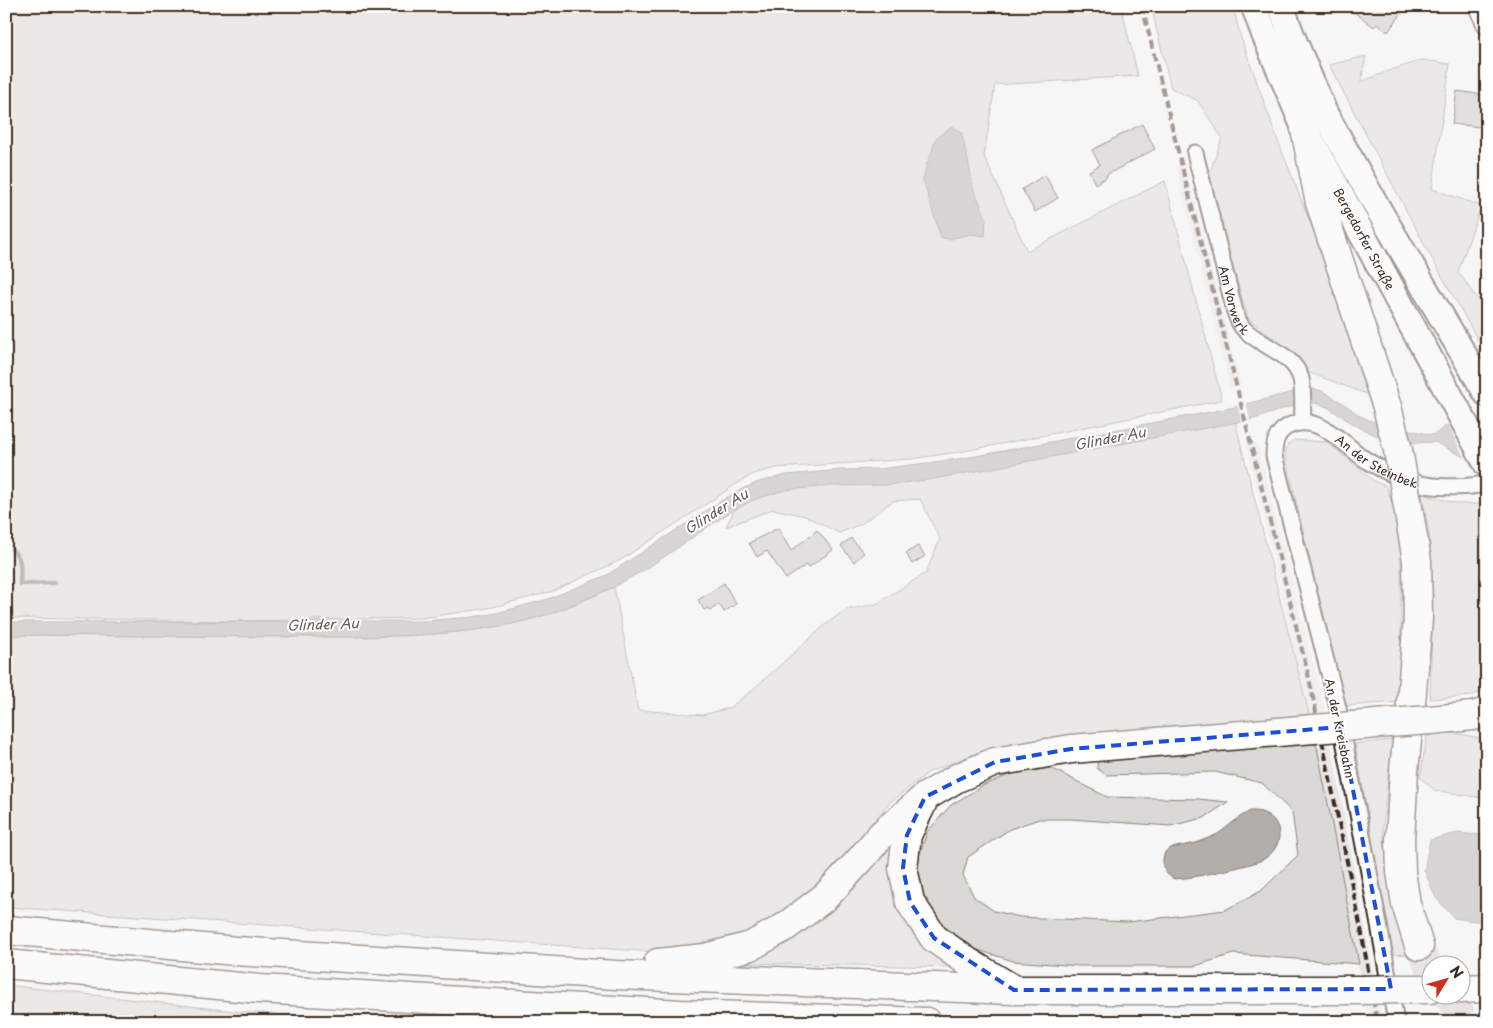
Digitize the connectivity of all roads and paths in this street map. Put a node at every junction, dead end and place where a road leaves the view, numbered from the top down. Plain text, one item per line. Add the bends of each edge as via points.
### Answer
1 (1254, 6) edge
2 (1281, 6) edge
3 (1478, 6) edge
4 (1487, 24) edge
5 (1305, 129) junction
6 (1195, 153) dead end
7 (1487, 394) edge
8 (1302, 422) junction
9 (1487, 464) edge
10 (1487, 484) edge
11 (1483, 713) edge
12 (926, 797) junction
13 (6, 930) edge
14 (1419, 946) tunnel mouth
15 (6, 964) edge
16 (616, 975) junction
17 (1487, 988) edge
18 (1420, 989) edge
19 (1470, 989) edge
20 (1014, 990) junction
21 (688, 1018) edge
22 (927, 1022) edge
23 (1396, 1022) edge

1 - 5 highway, Bergedorfer Straße
2 - 7 highway via 1324,112
3 - 4 street
5 - 9 highway, Bergedorfer Straße
5 - 14 highway, bridge via 1320,203 1387,407 1398,450 1417,561 1418,618 1400,840 1406,904
6 - 8 street, Am Vorwerk via 1235,312 1243,328 1290,361 1298,372 1302,388
8 - 10 street, An der Steinbek via 1328,430 1365,459 1405,480 1452,487
8 - 23 street, An der Kreisbahn via 1284,429 1276,438 1274,456 1338,708
11 - 12 highway, bridge via 1071,749 995,762 957,778
12 - 16 highway via 882,834 825,897 785,927 751,946 705,958 646,964
12 - 20 highway via 907,835 903,868 910,902 934,938
13 - 16 highway via 236,951
15 - 21 highway via 259,989
16 - 20 highway
17 - 19 highway
18 - 20 highway, bridge
21 - 22 highway

